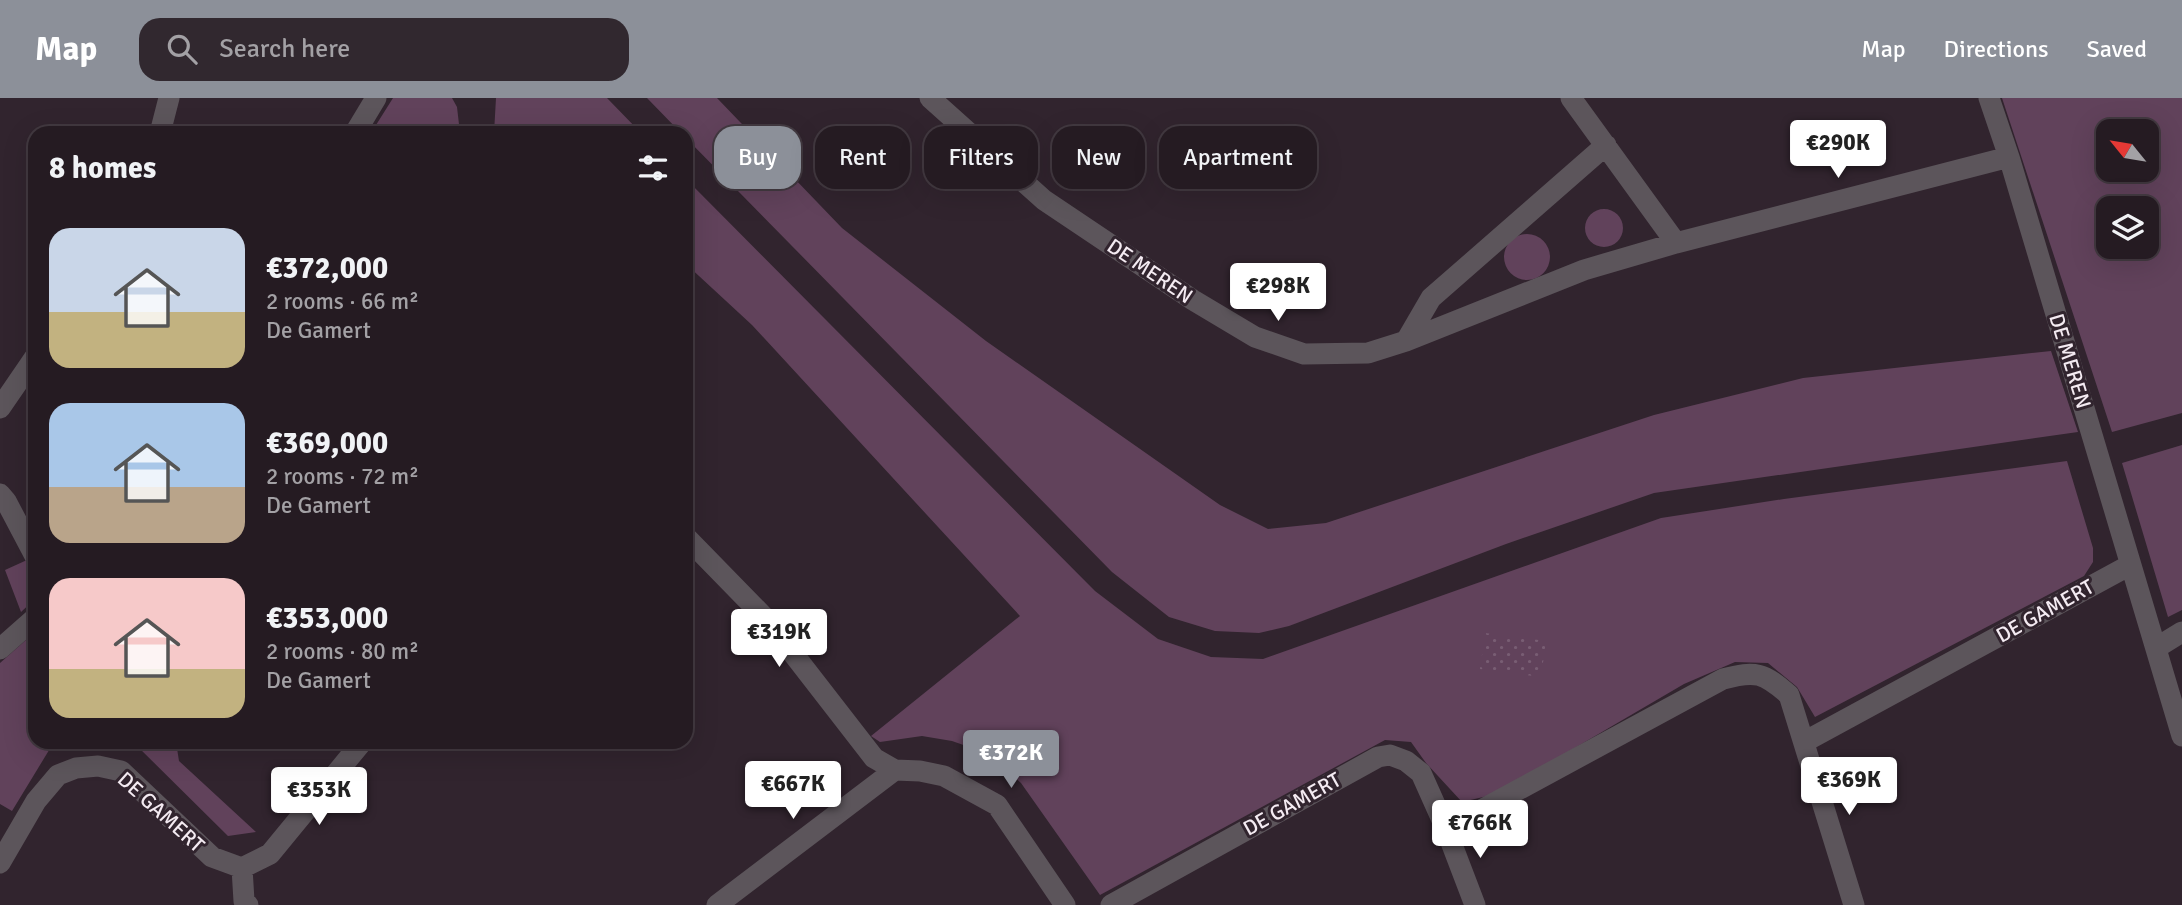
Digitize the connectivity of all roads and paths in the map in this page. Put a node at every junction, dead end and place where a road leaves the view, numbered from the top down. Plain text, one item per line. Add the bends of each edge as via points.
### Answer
1 (169, 98) edge
2 (376, 98) edge
3 (930, 98) edge
4 (1571, 98) edge
5 (1989, 98) edge
6 (162, 126) edge
7 (359, 126) edge
8 (1606, 145) junction
9 (2009, 157) junction
10 (1676, 243) junction
11 (1406, 341) junction
12 (28, 367) edge
13 (0, 408) edge
14 (0, 494) edge
15 (28, 543) edge
16 (693, 544) edge
17 (2130, 565) junction
18 (28, 624) edge
19 (2182, 632) edge
20 (2157, 648) junction
21 (0, 649) edge
22 (2182, 736) edge
23 (1804, 742) junction
24 (356, 749) edge
25 (895, 770) junction
26 (1446, 829) junction
27 (0, 863) edge
28 (242, 868) junction
29 (248, 905) edge
30 (717, 905) edge
31 (1065, 905) edge
32 (1111, 905) edge
33 (1475, 905) edge
34 (1854, 905) edge

1 - 6 street
2 - 7 street
3 - 11 street, DE MEREN via 1044,200 1255,337 1304,354 1368,353
4 - 8 street
5 - 9 street, DE MEREN
8 - 10 street
8 - 11 street via 1431,298
9 - 10 street, DE MEREN
9 - 17 street, DE MEREN
10 - 11 street, DE MEREN via 1584,270
12 - 13 street
14 - 15 street
16 - 25 street via 767,620 874,758
17 - 20 street
17 - 23 street, DE GAMERT
18 - 21 street
19 - 20 street
20 - 22 street
23 - 26 street via 1789,695 1772,680 1748,672 1723,679
23 - 34 street
24 - 28 street via 270,854
25 - 30 street
25 - 31 street via 944,776 997,805
26 - 32 street, DE GAMERT via 1421,773 1390,755 1378,757
26 - 33 street, DE GAMERT
27 - 28 street, DE GAMERT via 36,801 58,775 98,766 121,771 212,858
28 - 29 street

